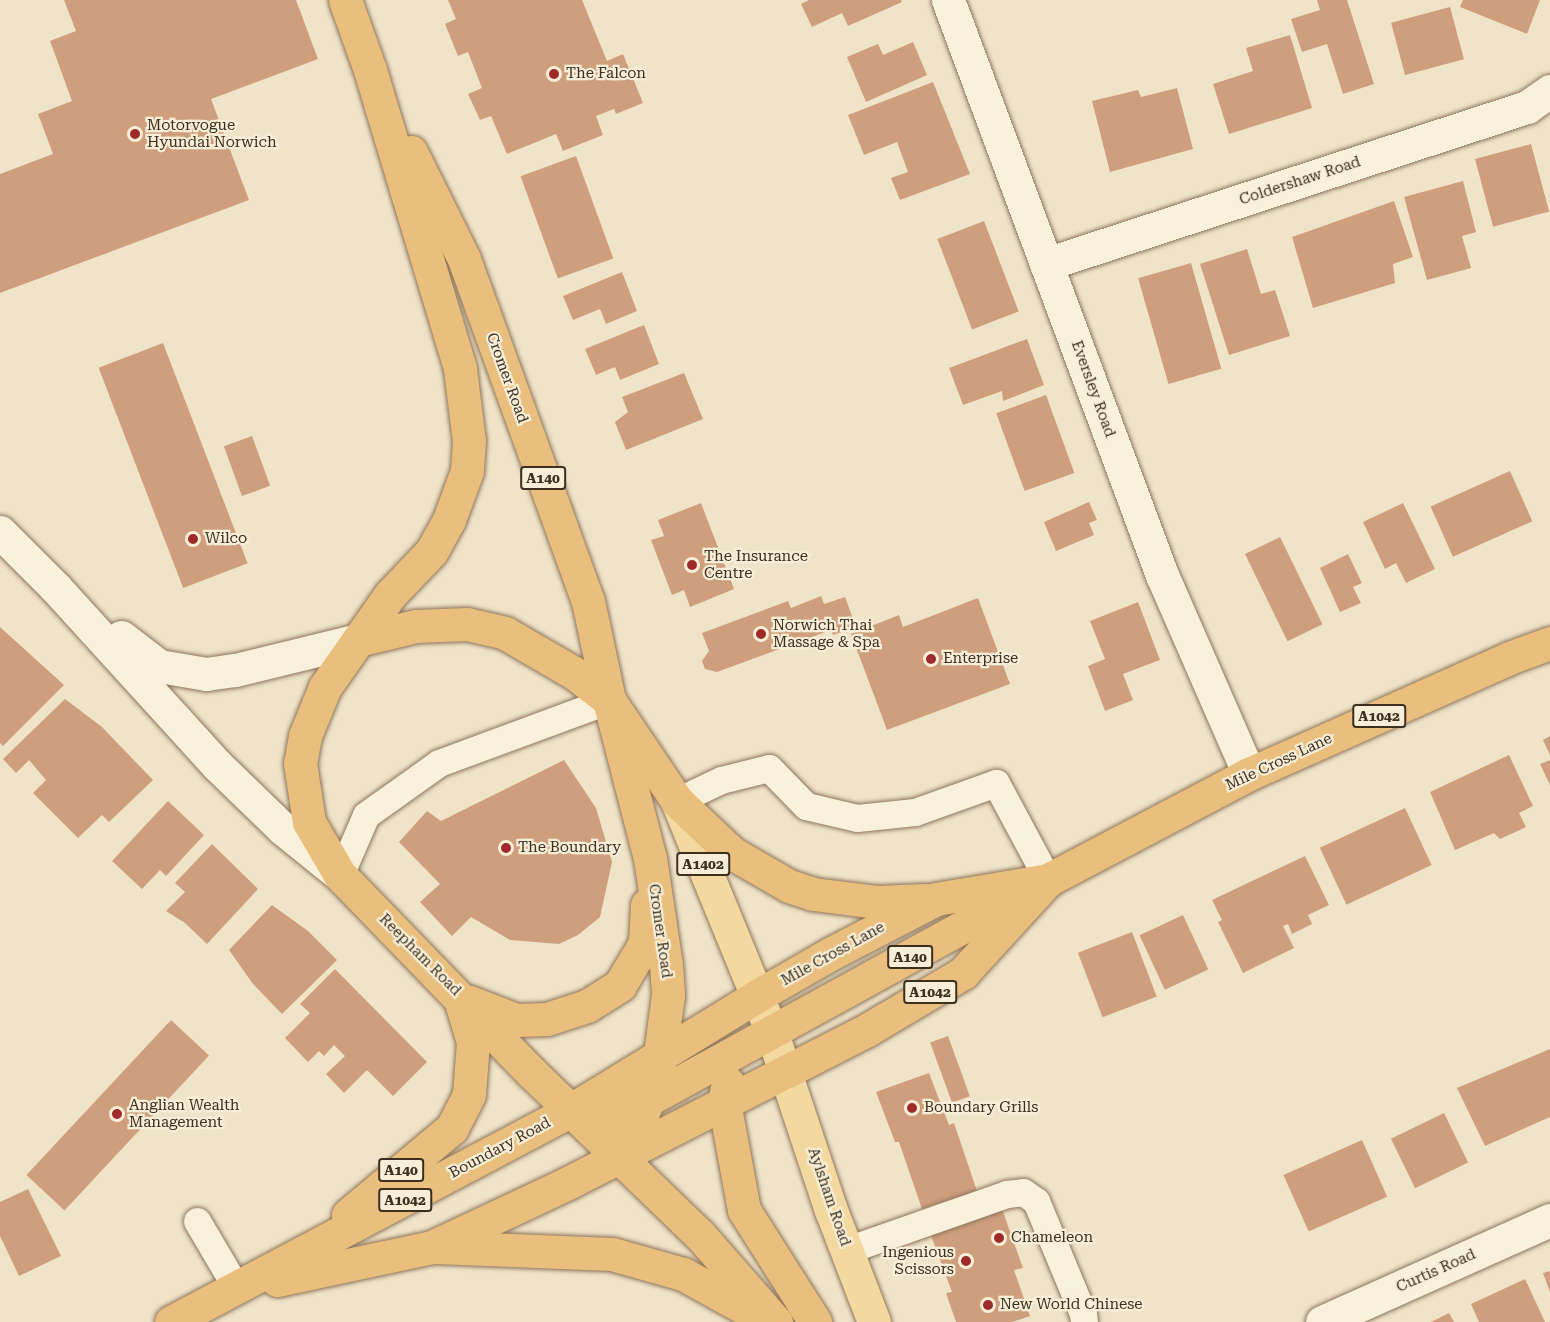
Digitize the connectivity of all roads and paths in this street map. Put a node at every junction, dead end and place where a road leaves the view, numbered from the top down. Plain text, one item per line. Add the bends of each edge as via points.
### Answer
1 (345, 0) edge
2 (948, 0) edge
3 (370, 70) junction
4 (1550, 91) edge
5 (1046, 264) junction
6 (0, 532) edge
7 (55, 587) junction
8 (358, 640) junction
9 (1550, 643) edge
10 (609, 700) junction
11 (1250, 774) junction
12 (677, 801) junction
13 (650, 858) junction
14 (340, 875) junction
15 (1048, 880) junction
16 (936, 899) junction
17 (757, 996) junction
18 (460, 998) junction
19 (771, 1030) junction
20 (735, 1050) junction
21 (659, 1056) junction
22 (786, 1071) junction
23 (648, 1099) junction
24 (724, 1102) junction
25 (571, 1110) junction
26 (618, 1158) junction
27 (197, 1221) dead end
28 (1550, 1221) edge
29 (432, 1247) junction
30 (847, 1250) junction
31 (237, 1289) junction
32 (171, 1322) edge
33 (770, 1322) edge
34 (776, 1322) edge
35 (815, 1322) edge
36 (874, 1322) edge
37 (1084, 1322) edge
38 (1322, 1322) edge

1 - 3 highway, Cromer Road / A140
2 - 5 street, Eversley Road
3 - 8 highway, Cromer Road / A140 via 460,369 469,441 467,471 432,551 390,595
3 - 10 highway, Cromer Road / A140 via 464,259 588,601
4 - 5 street, Coldershaw Road via 1527,107
5 - 11 street, Eversley Road via 1162,574
6 - 7 street, Reepham Road
7 - 8 street, Reepham Road via 159,666 207,674
7 - 14 street, Reepham Road via 217,765 283,829
8 - 10 highway, Reepham Road / A140 via 416,626 467,624 505,633 574,673
8 - 14 highway, Reepham Road / A140 via 325,687 305,736 300,763 309,822
9 - 11 highway, Mile Cross Lane / A1042
10 - 12 highway, Cromer Road / A140
10 - 13 highway, Cromer Road / A140
10 - 14 lane via 439,763 366,815
11 - 15 highway, Mile Cross Lane / A1042
12 - 15 lane via 720,780 769,768 806,807 857,818 915,812 996,783
12 - 16 highway, Cromer Road / A1042 via 732,853 789,886 813,894 877,902
12 - 17 main road, Cromer Road / A1402
13 - 18 highway, Reepham Road / A140 via 645,943 620,985 587,1006 547,1019 516,1020
13 - 21 highway, Cromer Road / A140 via 668,995
14 - 18 highway, Reepham Road / A140
15 - 16 highway, Mile Cross Lane / A1042
15 - 19 highway, A140
15 - 22 highway, Mile Cross Lane / A1042 via 949,987
16 - 17 highway, Mile Cross Lane / A1042
17 - 19 main road, Cromer Road / A1402
17 - 20 highway
17 - 21 highway, Boundary Road / A1042
18 - 25 highway, A140
18 - 31 highway, Boundary Road / A140 via 473,1042 469,1094 452,1128 339,1222
19 - 20 highway, A140
19 - 22 main road, Cromer Road / A1402
20 - 23 highway, A140
20 - 24 highway
21 - 23 highway, Cromer Road / A140 via 657,1076
21 - 25 highway, Boundary Road / A1042
22 - 24 highway, Boundary Road / A140
22 - 30 main road, Aylsham Road / A1402
23 - 25 highway, A140 via 622,1114
23 - 26 highway, Cromer Road / A140
24 - 26 highway, Boundary Road / A140
24 - 35 highway via 744,1210
25 - 26 highway, A140
25 - 31 highway, Boundary Road / A1042
26 - 29 highway, Boundary Road / A140
26 - 34 highway, A140 via 700,1235
27 - 31 lane
28 - 38 street, Curtis Road
29 - 31 highway, Boundary Road / A140
29 - 33 highway, A140 via 612,1254 682,1274
30 - 36 main road, Aylsham Road / A1402
30 - 37 lane via 1007,1194 1023,1192 1036,1201
31 - 32 highway, Boundary Road / A140

